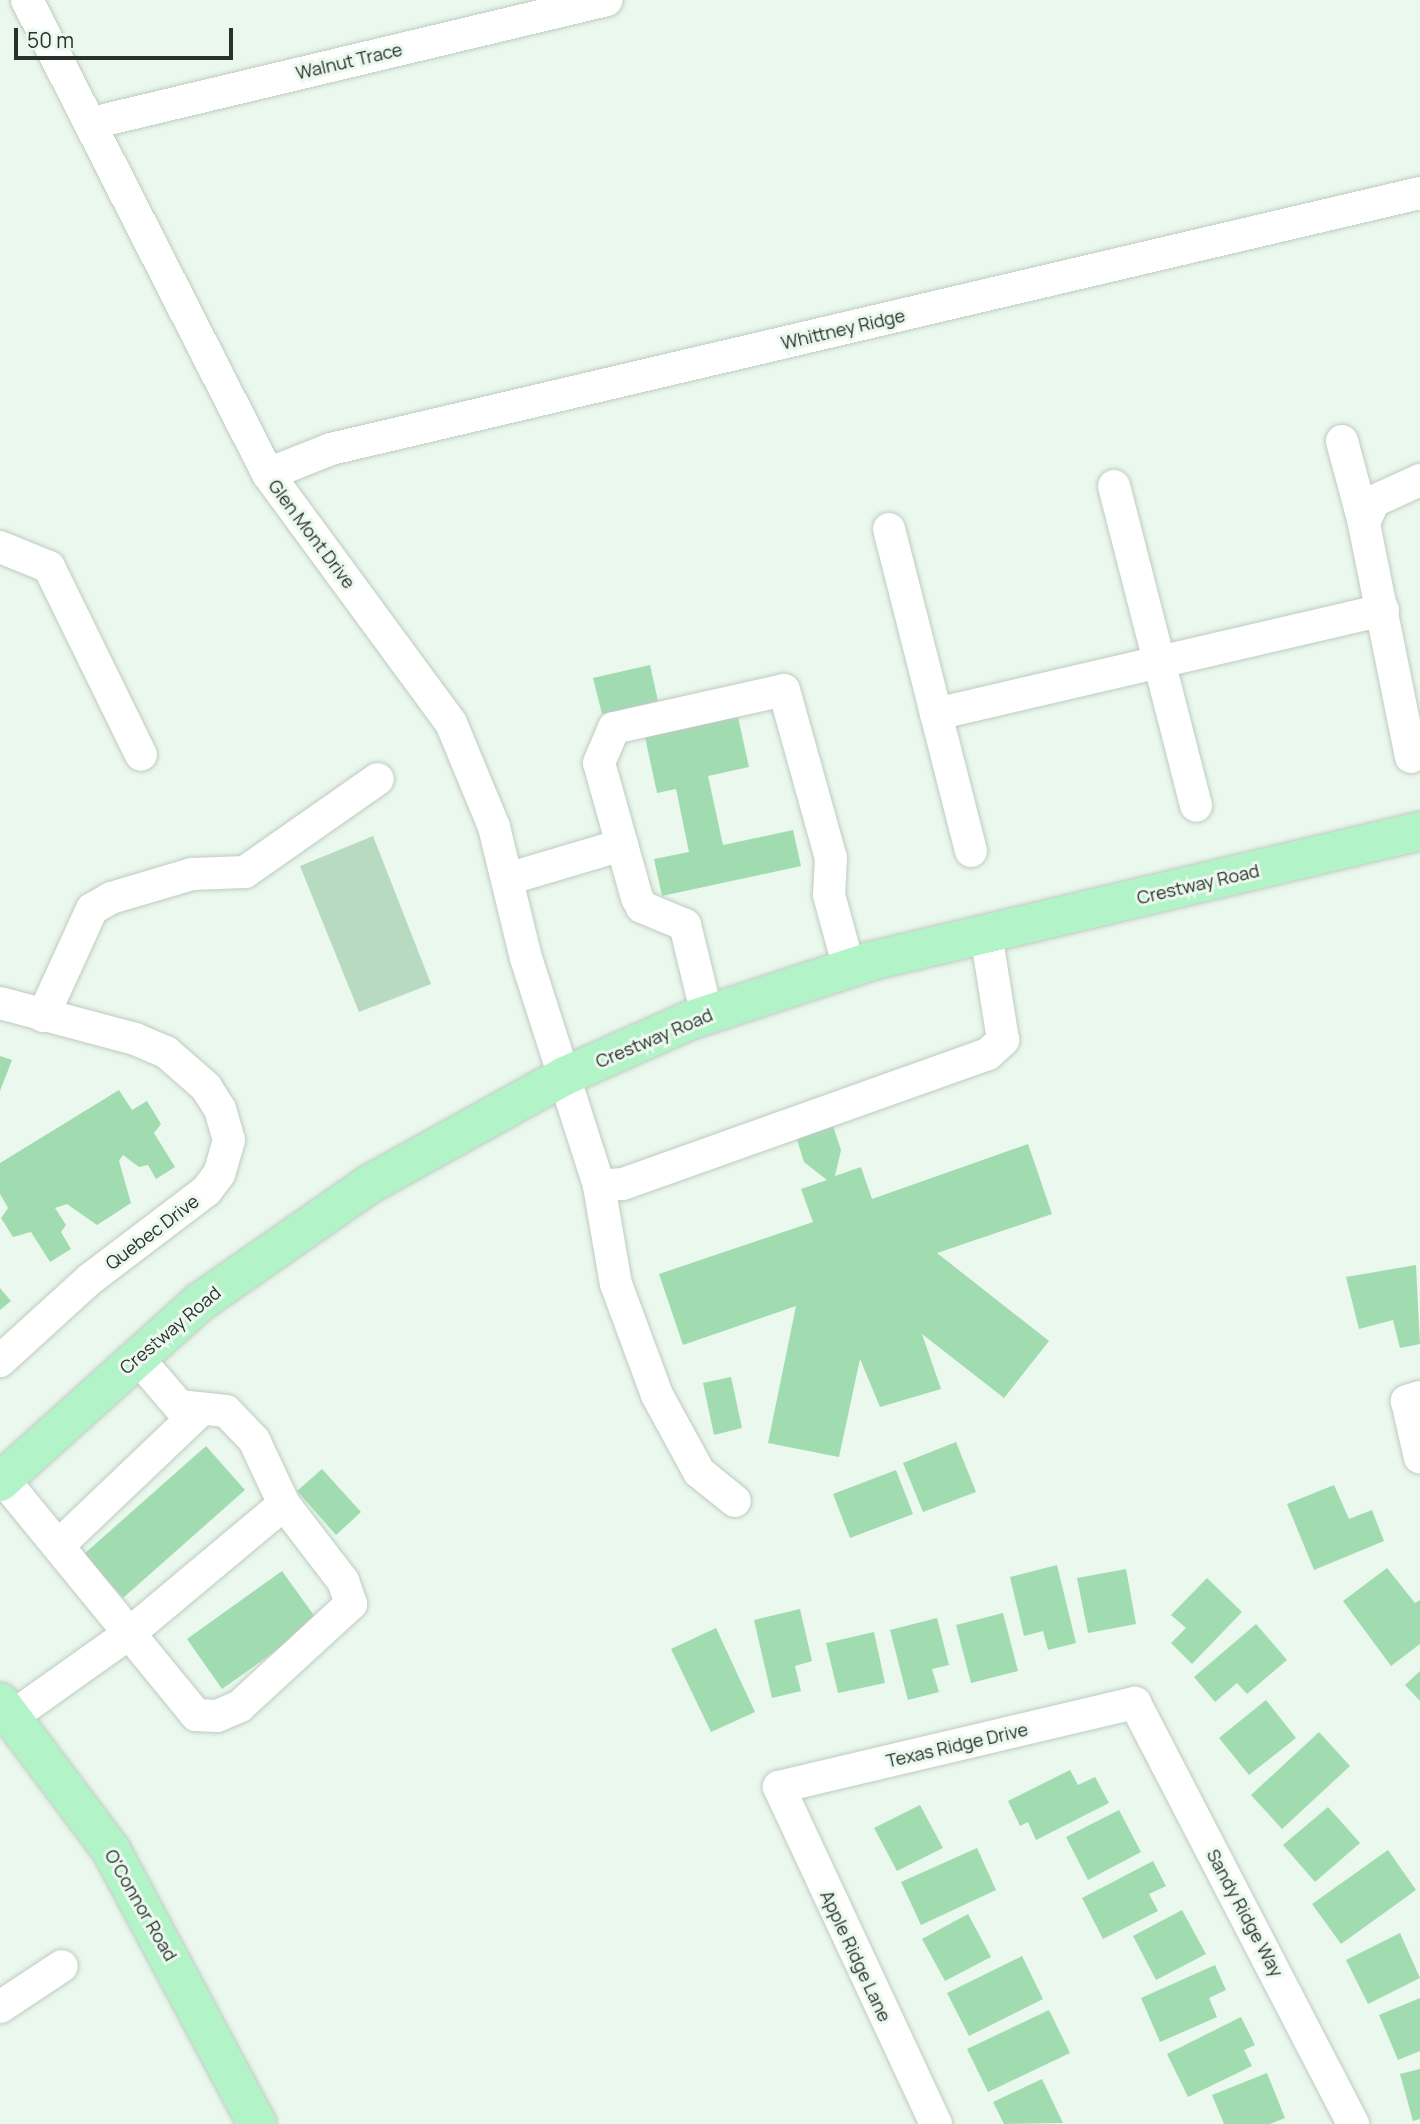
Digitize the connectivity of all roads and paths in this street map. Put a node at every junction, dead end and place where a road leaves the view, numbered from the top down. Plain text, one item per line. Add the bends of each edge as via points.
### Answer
1 (27, 0) edge
2 (607, 0) edge
3 (92, 122) junction
4 (1420, 193) edge
5 (1342, 441) dead end
6 (268, 474) junction
7 (1420, 480) edge
8 (1114, 486) dead end
9 (1364, 523) junction
10 (889, 529) dead end
11 (0, 547) edge
12 (1383, 610) junction
13 (1159, 662) junction
14 (936, 714) junction
15 (141, 755) dead end
16 (1411, 757) dead end
17 (378, 779) dead end
18 (1196, 806) dead end
19 (1420, 831) edge
20 (622, 845) junction
21 (971, 851) dead end
22 (507, 879) junction
23 (986, 934) junction
24 (849, 968) junction
25 (0, 1003) edge
26 (707, 1015) junction
27 (44, 1016) junction
28 (565, 1076) junction
29 (599, 1186) junction
30 (137, 1357) junction
31 (0, 1361) edge
32 (1413, 1399) edge
33 (202, 1409) junction
34 (1420, 1458) edge
35 (1, 1480) edge
36 (735, 1501) dead end
37 (284, 1504) junction
38 (59, 1545) junction
39 (131, 1632) junction
40 (1135, 1703) joint
41 (6, 1709) edge
42 (779, 1787) joint
43 (62, 1966) dead end
44 (0, 2007) edge
45 (257, 2124) edge
46 (936, 2124) edge
47 (1353, 2124) edge

1 - 3 street, Glen Mont Drive
2 - 3 street, Walnut Trace
3 - 6 street, Glen Mont Drive
4 - 6 street, Whittney Ridge via 331,449
5 - 9 street
6 - 22 street, Glen Mont Drive via 451,723 494,827
7 - 9 street via 1374,501
8 - 13 street
9 - 12 street
10 - 14 street
11 - 15 street via 49,567
12 - 13 street
12 - 16 street
13 - 14 street
13 - 18 street
14 - 21 street
17 - 27 street via 244,872 192,874 111,898 92,909
19 - 23 main road, Crestway Road
20 - 22 street
20 - 24 street via 599,763 614,728 784,690 831,858 829,895
20 - 26 street via 642,907 685,925
22 - 28 street, Glen Mont Drive
23 - 24 main road, Crestway Road
23 - 29 street via 1003,1040 988,1054 623,1184
24 - 26 main road, Crestway Road
25 - 27 street, Quebec Drive
26 - 28 main road, Crestway Road
27 - 31 street, Quebec Drive via 135,1039 166,1052 206,1087 220,1110 229,1140 219,1174 206,1191 90,1279
28 - 29 street, Glen Mont Drive
28 - 30 main road, Crestway Road via 370,1184 200,1302
29 - 36 street, Glen Mont Drive via 616,1284 657,1395 699,1472
30 - 33 street via 179,1406
30 - 35 main road, Crestway Road
32 - 34 street
33 - 37 street via 226,1411 254,1440
33 - 38 street
35 - 38 street
37 - 39 street
37 - 39 street via 343,1581 351,1604 240,1706 217,1716 196,1715
38 - 39 street
39 - 41 street
40 - 42 street, Texas Ridge Drive
40 - 47 street, Sandy Ridge Way
41 - 45 main road, O'Connor Road via 111,1850
42 - 46 street, Apple Ridge Lane
43 - 44 street

